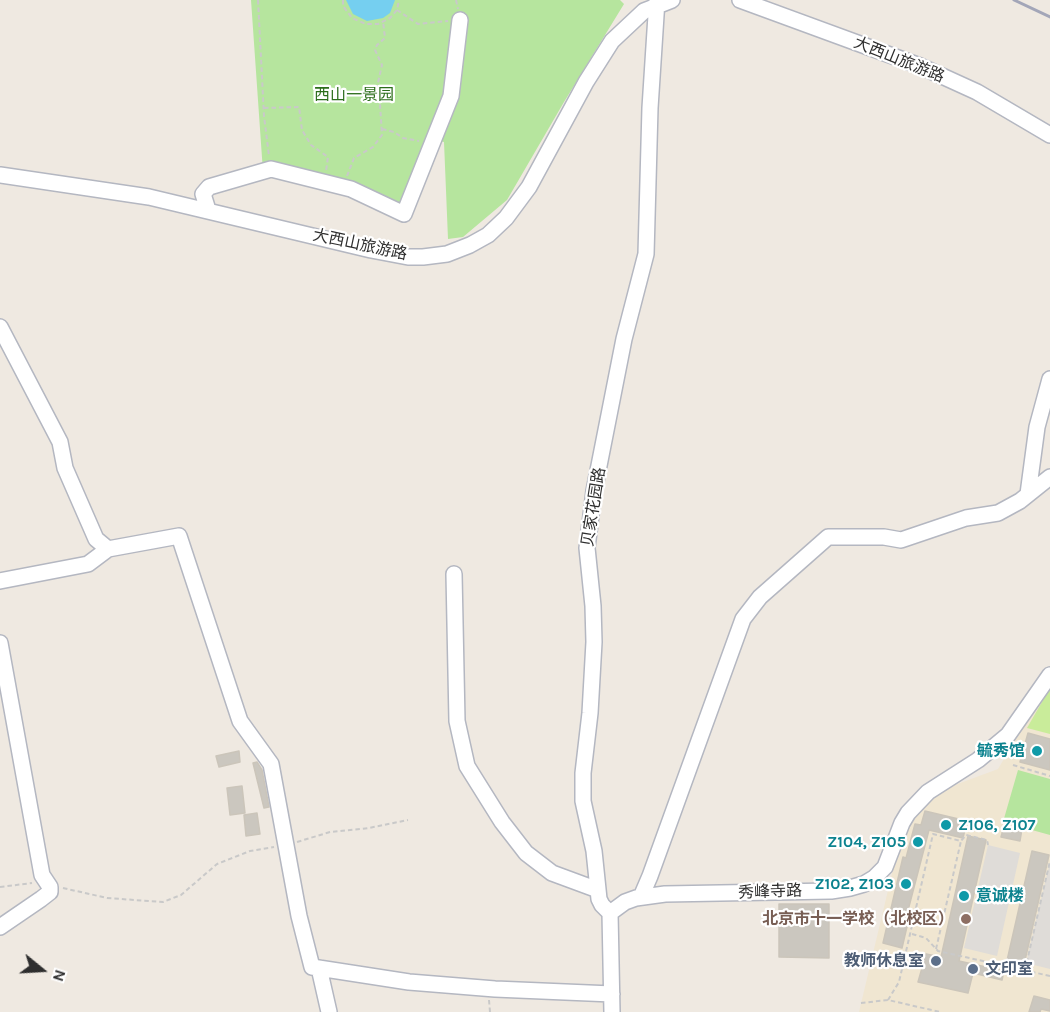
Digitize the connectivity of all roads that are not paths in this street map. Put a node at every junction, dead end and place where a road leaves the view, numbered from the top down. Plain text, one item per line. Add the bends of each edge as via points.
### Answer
1 (672, 0) edge
2 (740, 0) edge
3 (657, 3) edge
4 (460, 20) road end
5 (1050, 135) edge
6 (0, 176) edge
7 (208, 210) junction
8 (0, 327) edge
9 (1050, 378) edge
10 (1050, 477) edge
11 (1028, 494) junction
12 (108, 549) junction
13 (454, 574) dead end
14 (0, 580) edge
15 (0, 644) edge
16 (1050, 675) edge
17 (598, 890) junction
18 (641, 897) junction
19 (610, 913) junction
20 (0, 927) edge
21 (319, 968) junction
22 (612, 994) junction
23 (329, 1012) edge
24 (612, 1012) edge

1 - 3 street, 大西山旅游路
2 - 5 street, 大西山旅游路 via 921,66 977,92
3 - 7 street, 大西山旅游路 via 638,15 612,41 513,210 488,235 461,249 408,257
3 - 17 street, 贝家花园路 via 646,254 624,339 586,548 594,633 583,794
4 - 7 street via 451,96 404,214 344,187 271,169 209,187 203,195
6 - 7 street, 大西山旅游路 via 148,197
8 - 12 street via 60,442 65,468 96,539
9 - 11 street via 1036,426
10 - 11 street
11 - 18 street via 998,513 966,518 901,540 828,537 760,597 743,619
12 - 14 street via 88,564
12 - 21 street via 179,536 240,721 270,764 299,916 312,967
13 - 17 street via 457,721 467,766 526,853 552,873
15 - 20 street via 45,880 51,887 50,892
16 - 18 street, 秀峰寺路 via 1008,735 928,792 908,813 885,867 864,884 831,891
17 - 19 street, 贝家花园路 via 602,905
18 - 19 street, 秀峰寺路
19 - 22 street, 贝家花园路
21 - 22 street via 409,982
21 - 23 street
22 - 24 street, 贝家花园路

